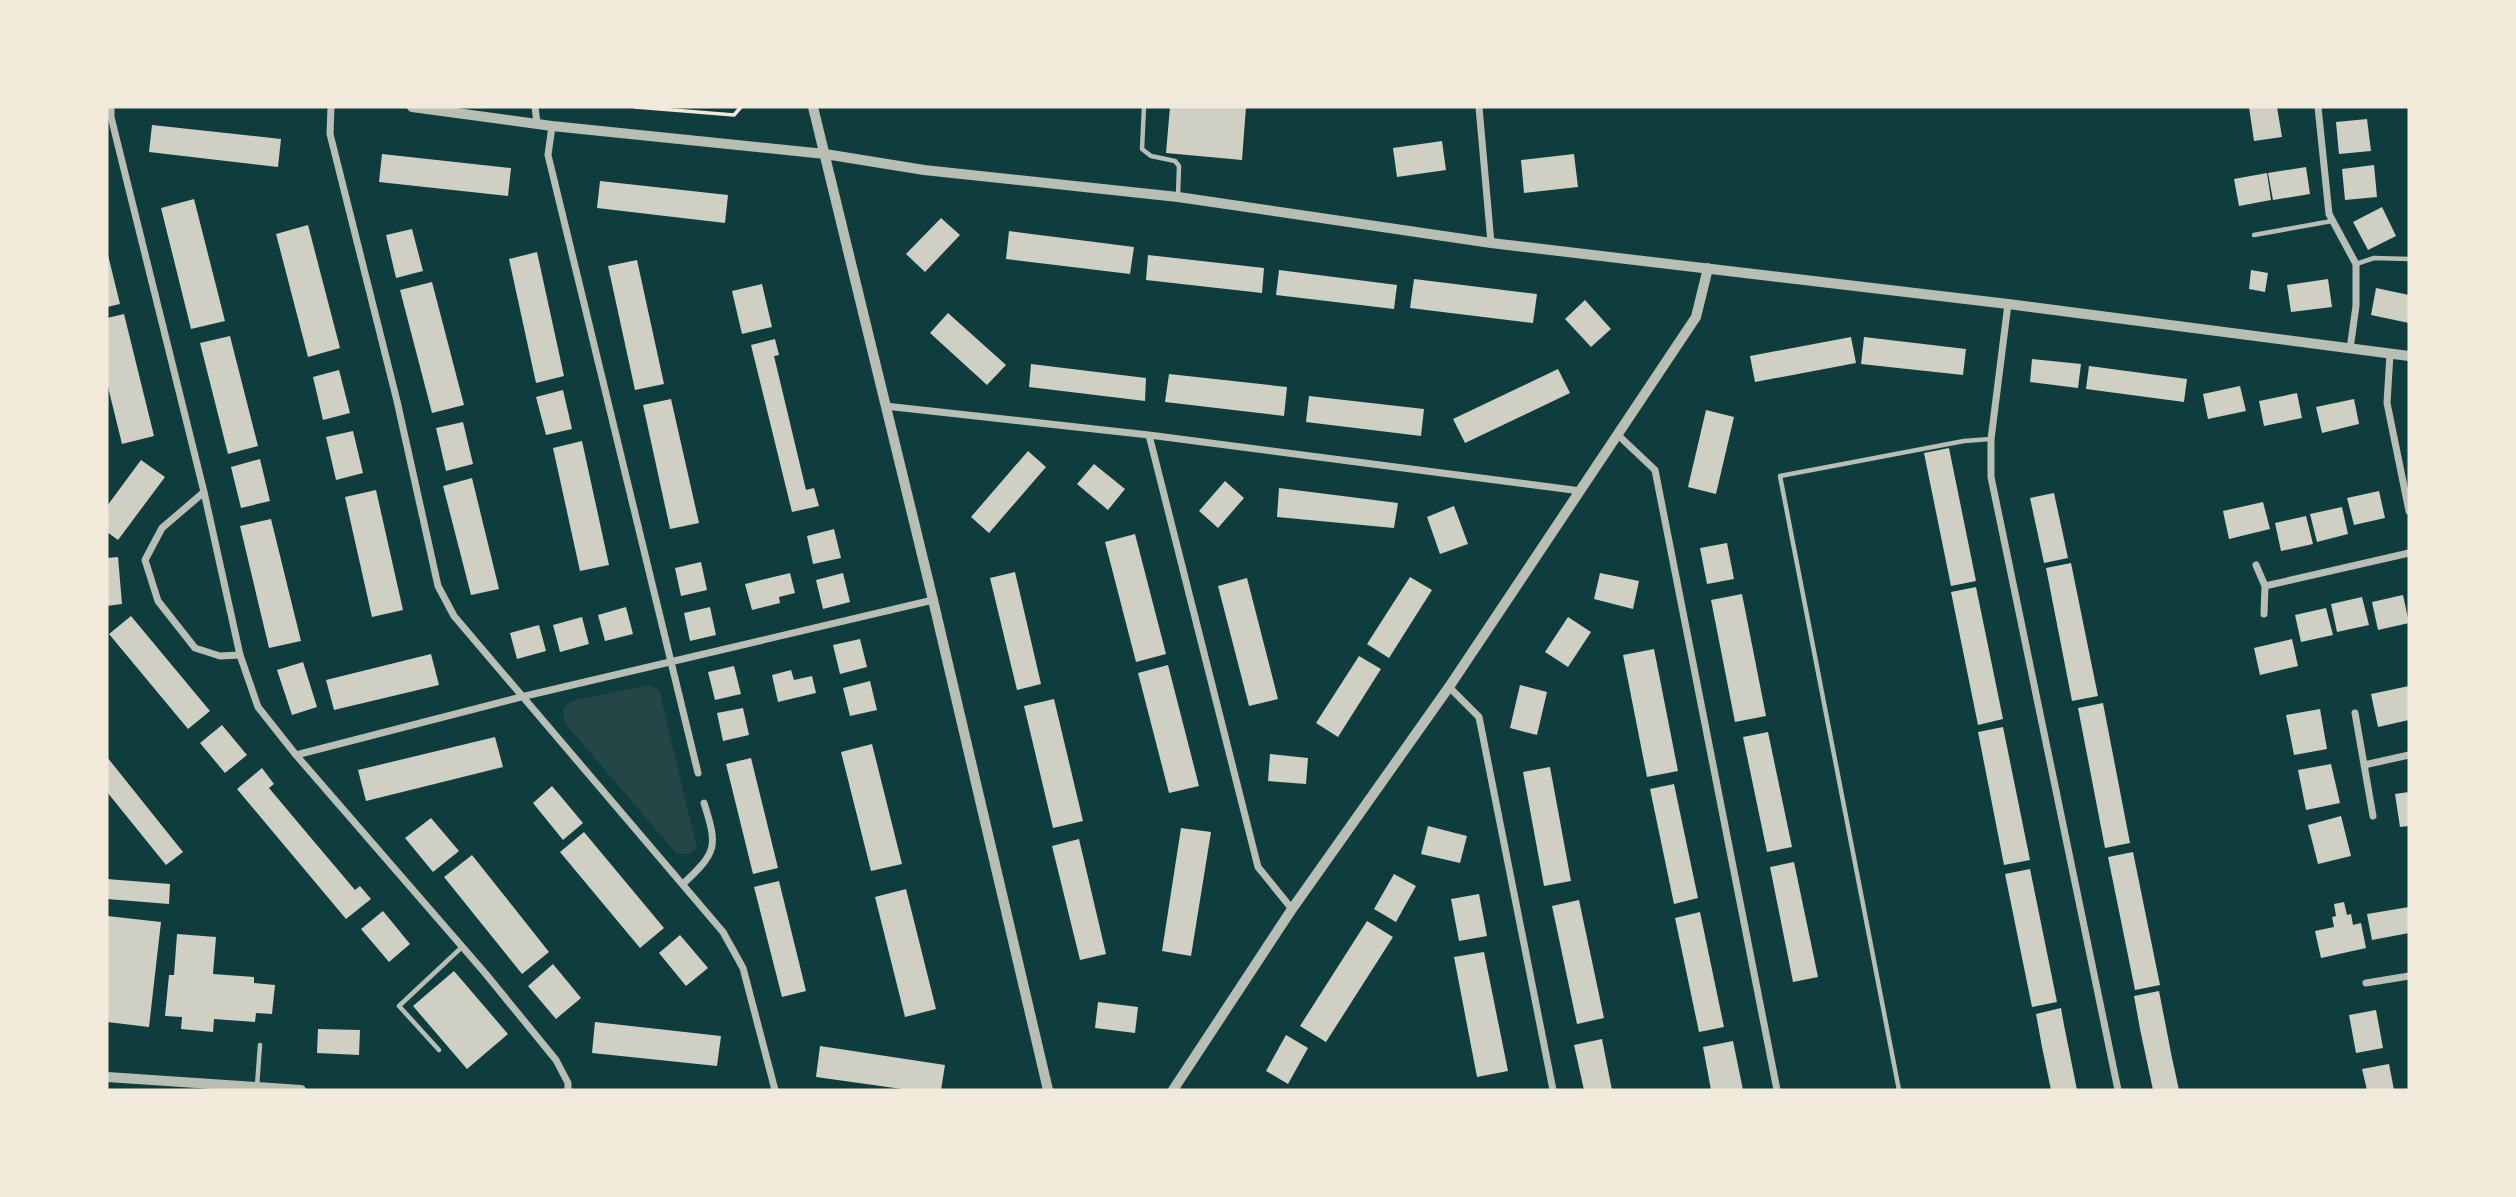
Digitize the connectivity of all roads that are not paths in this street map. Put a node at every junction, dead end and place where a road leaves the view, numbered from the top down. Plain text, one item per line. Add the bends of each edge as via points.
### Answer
1 (111, 107) edge
2 (331, 107) edge
3 (412, 107) edge
4 (535, 107) edge
5 (813, 107) edge
6 (1144, 107) edge
7 (1479, 107) edge
8 (2318, 107) edge
9 (537, 124) junction
10 (552, 125) junction
11 (825, 154) junction
12 (1178, 197) junction
13 (2333, 221) junction
14 (2254, 235) dead end
15 (1491, 243) junction
16 (2409, 259) edge
17 (2356, 264) junction
18 (1708, 268) junction
19 (2008, 304) junction
20 (2350, 349) junction
21 (2390, 354) junction
22 (2409, 356) edge
23 (885, 406) junction
24 (1149, 435) junction
25 (1619, 436) junction
26 (1991, 439) junction
27 (1581, 491) junction
28 (204, 492) junction
29 (2409, 511) edge
30 (2409, 553) edge
31 (2256, 565) dead end
32 (2265, 586) junction
33 (933, 600) junction
34 (2264, 614) dead end
35 (240, 655) junction
36 (670, 662) junction
37 (1450, 687) junction
38 (521, 697) junction
39 (2355, 713) dead end
40 (296, 755) junction
41 (2409, 755) edge
42 (2364, 765) junction
43 (698, 773) dead end
44 (704, 803) dead end
45 (2373, 816) dead end
46 (683, 884) junction
47 (1292, 909) junction
48 (462, 947) junction
49 (2408, 976) edge
50 (2366, 982) dead end
51 (2409, 985) edge
52 (260, 1045) dead end
53 (439, 1050) dead end
54 (107, 1077) edge
55 (257, 1087) junction
56 (301, 1090) edge
57 (568, 1090) edge
58 (775, 1090) edge
59 (1048, 1090) edge
60 (1172, 1090) edge
61 (1553, 1090) edge
62 (1777, 1090) edge
63 (1899, 1090) edge
64 (2118, 1090) edge

1 - 28 street
2 - 38 street via 330,134 438,586 454,616
3 - 9 street
4 - 9 street
5 - 11 street
6 - 12 lane via 1142,149 1150,156 1175,161
7 - 15 street
8 - 13 street
9 - 10 street
10 - 11 street
10 - 36 street via 548,155
11 - 12 street via 923,170
11 - 23 street
12 - 15 street
13 - 14 lane
13 - 17 street
15 - 18 street
16 - 17 lane via 2374,258
17 - 20 street
18 - 19 street
18 - 25 street via 1696,317
19 - 20 street
19 - 26 street
20 - 21 street
21 - 22 street
21 - 29 street via 2386,403
23 - 24 street
23 - 33 street
24 - 27 street
24 - 47 street via 1258,867
25 - 27 street
25 - 62 street via 1655,470
26 - 63 lane via 1780,476
26 - 64 street via 1991,477
27 - 37 street
28 - 35 street
28 - 35 street via 162,528 145,560 158,601 195,648 220,656
30 - 32 street
31 - 32 street
32 - 34 street
33 - 36 street
33 - 59 street
35 - 40 street via 258,707
36 - 38 street
36 - 43 street
37 - 47 street
37 - 61 street via 1479,717
38 - 40 street
38 - 46 street
39 - 42 street
40 - 48 street
41 - 42 street
42 - 45 street
44 - 46 street via 713,850
46 - 58 street via 723,932 743,968
47 - 60 street
48 - 53 lane via 399,1006
48 - 57 street via 556,1060
49 - 50 street
49 - 51 street
52 - 55 lane
54 - 55 street
55 - 56 street

